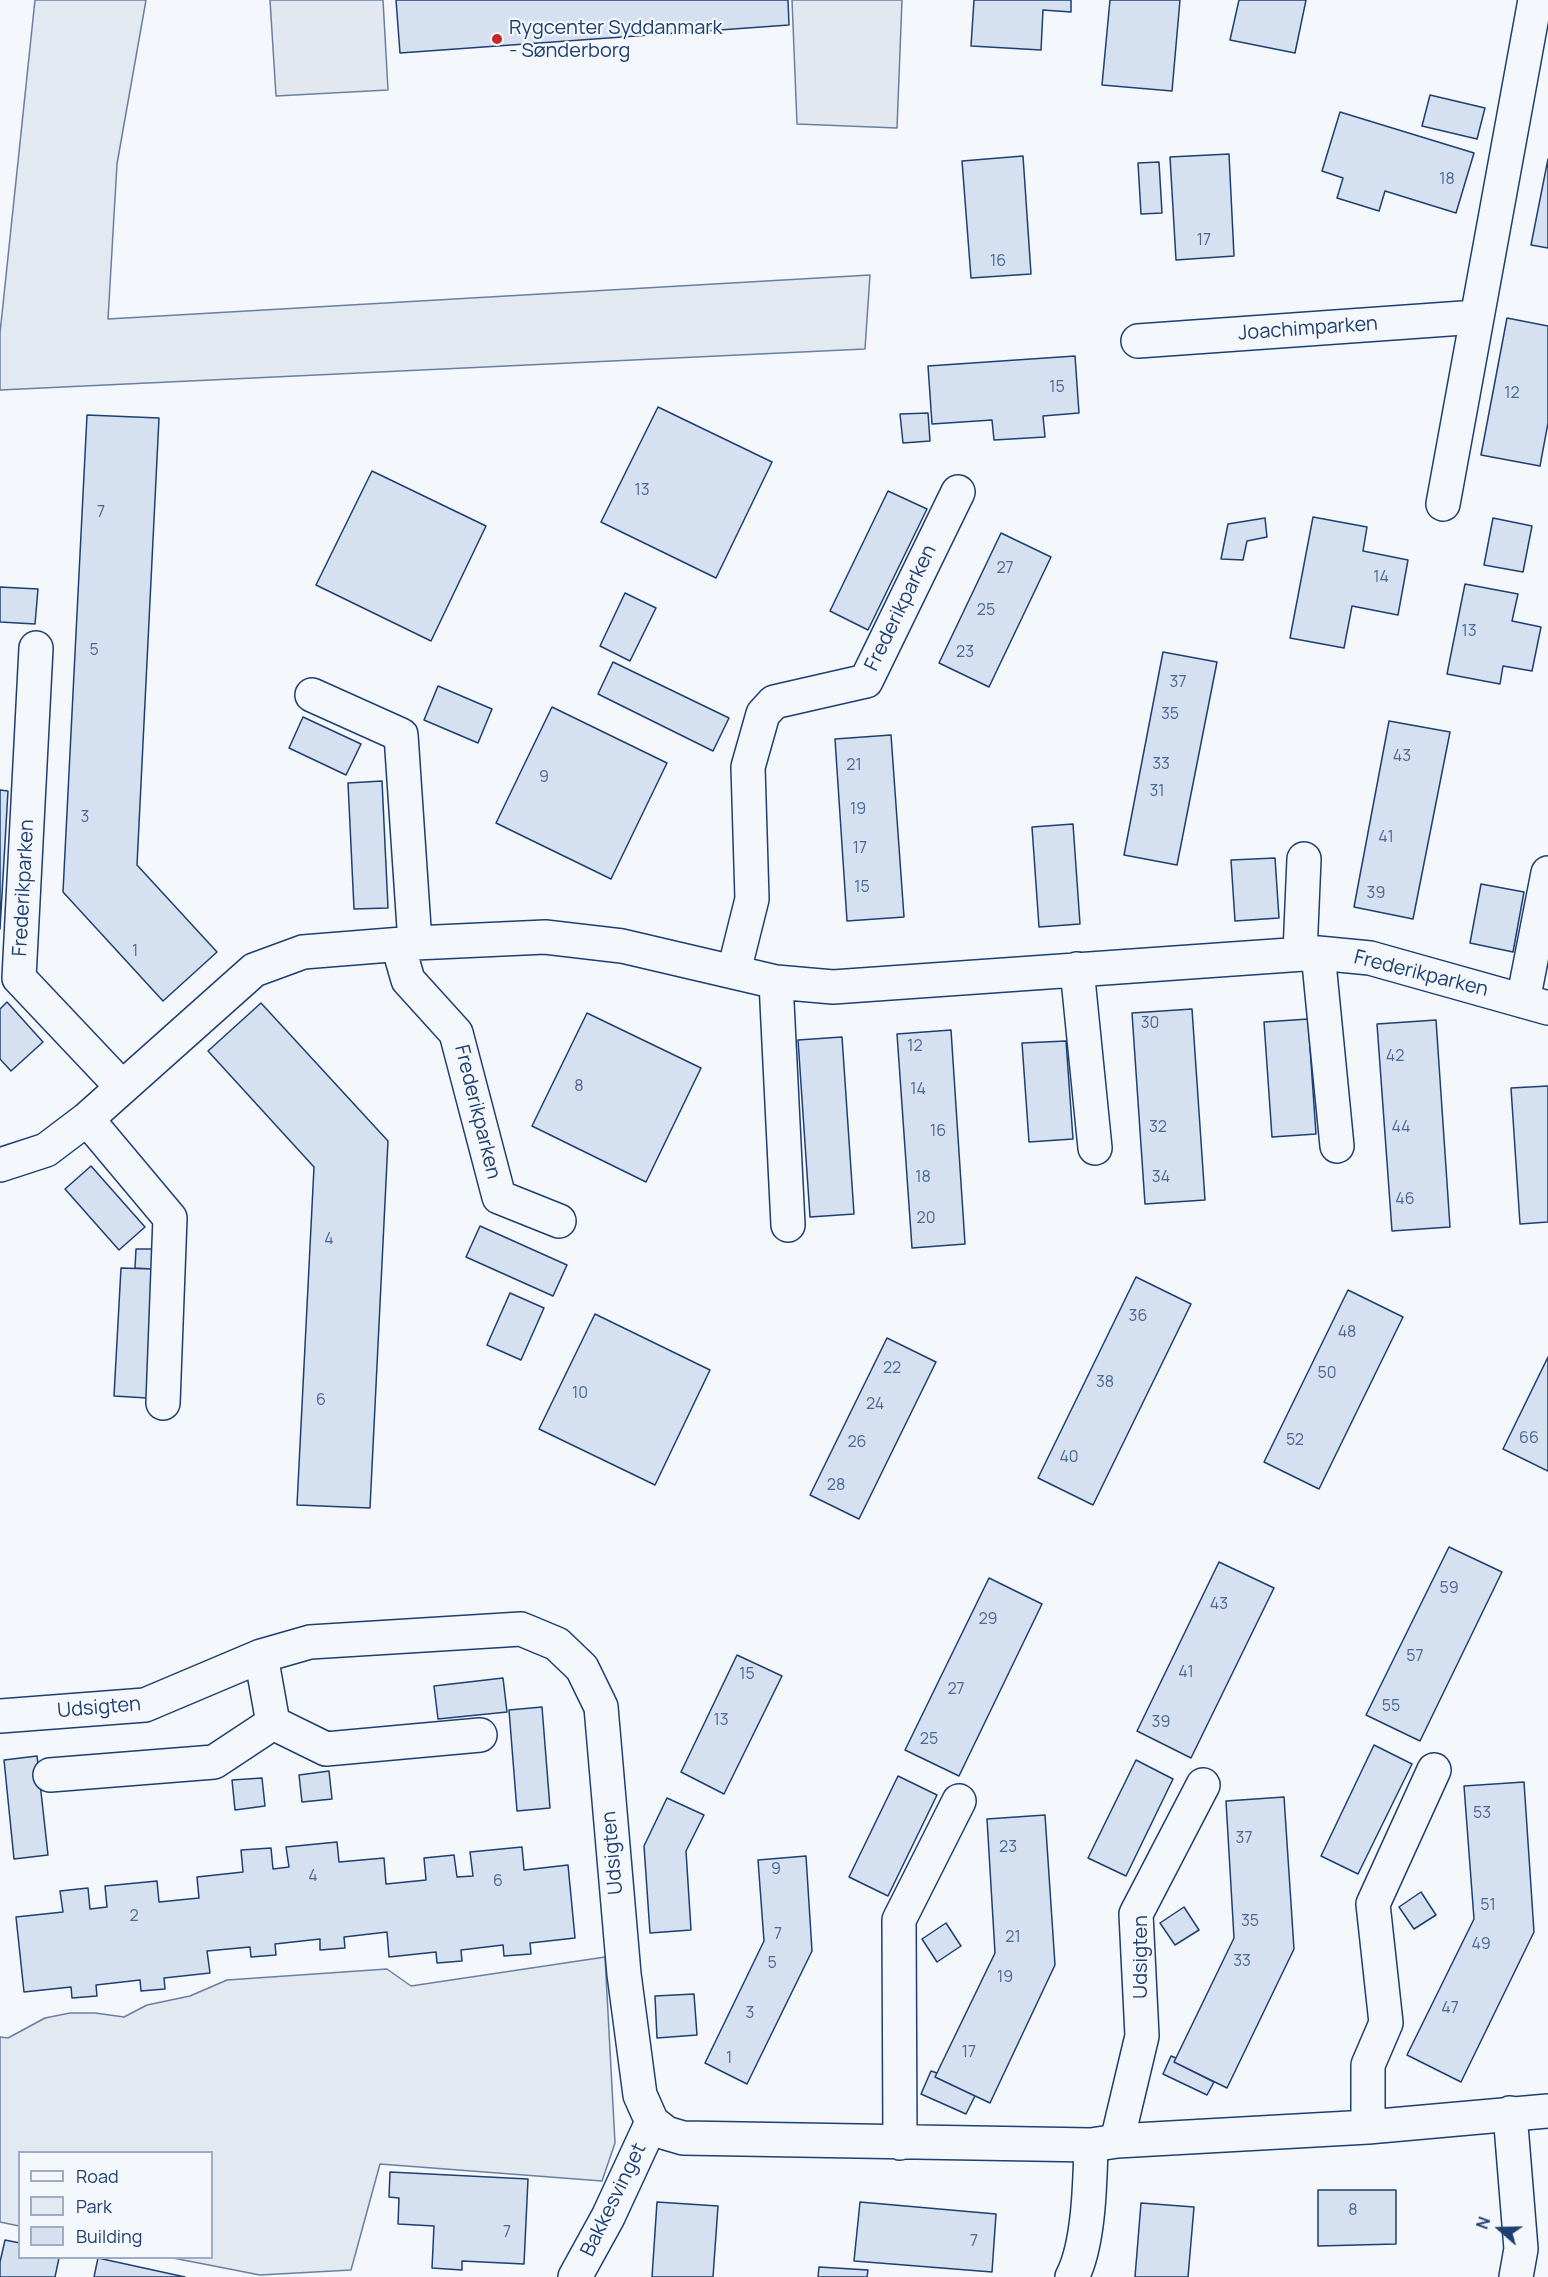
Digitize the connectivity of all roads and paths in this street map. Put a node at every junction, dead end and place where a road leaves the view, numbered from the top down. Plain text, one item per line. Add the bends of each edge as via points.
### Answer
1 (1534, 0) edge
2 (1535, 68) edge
3 (1477, 317) junction
4 (1138, 341) dead end
5 (958, 492) dead end
6 (1443, 504) dead end
7 (36, 648) dead end
8 (312, 695) dead end
9 (1304, 859) dead end
10 (1548, 873) edge
11 (406, 944) junction
12 (1310, 953) junction
13 (1077, 969) junction
14 (734, 971) junction
15 (776, 982) junction
16 (1536, 1004) edge
17 (122, 1087) junction
18 (87, 1119) junction
19 (1337, 1146) dead end
20 (1095, 1148) dead end
21 (0, 1165) edge
22 (559, 1221) dead end
23 (789, 1225) dead end
24 (163, 1403) dead end
25 (261, 1656) junction
26 (0, 1716) edge
27 (273, 1724) junction
28 (480, 1735) dead end
29 (1434, 1770) dead end
30 (50, 1775) dead end
31 (1203, 1785) dead end
32 (959, 1801) dead end
33 (1548, 2111) edge
34 (1510, 2113) junction
35 (652, 2122) junction
36 (1368, 2127) junction
37 (900, 2143) junction
38 (1104, 2143) junction
39 (575, 2277) edge
40 (1072, 2277) edge
41 (1516, 2277) edge

1 - 2 street
2 - 3 street
3 - 4 street, Joachimparken
3 - 6 street
5 - 14 street, Frederikparken via 866,681 774,702 763,714 748,767 752,899
7 - 17 street, Frederikparken via 19,978
8 - 11 street, Frederikparken via 401,735
9 - 12 street
10 - 16 street, Frederikparken
11 - 14 street, Frederikparken via 545,937 622,946
11 - 17 street, Frederikparken via 303,952 254,970
11 - 22 street, Frederikparken via 408,980 456,1033 499,1197
12 - 13 street, Frederikparken
12 - 16 street, Frederikparken via 1370,958
12 - 19 street
13 - 15 street, Frederikparken via 833,987
13 - 20 street
14 - 15 street, Frederikparken
15 - 23 street
17 - 18 street, Frederikparken
18 - 21 street, Frederikparken via 46,1150
18 - 24 street via 170,1218
25 - 26 street, Udsigten via 145,1705
25 - 27 street
25 - 35 street, Udsigten via 310,1642 521,1629 556,1644 582,1668 601,1707 624,1974 639,2095
27 - 28 street via 326,1749
27 - 30 street via 214,1762
29 - 36 street via 1373,1904 1386,2023 1368,2065
31 - 38 street, Udsigten via 1136,1914 1142,2036
32 - 37 street via 899,1920
33 - 34 street
34 - 36 street
34 - 41 street via 1521,2248
35 - 37 street via 666,2133 683,2138
35 - 39 street, Bakkesvinget
36 - 38 street
37 - 38 street
38 - 40 street, Udsigten via 1078,2266

